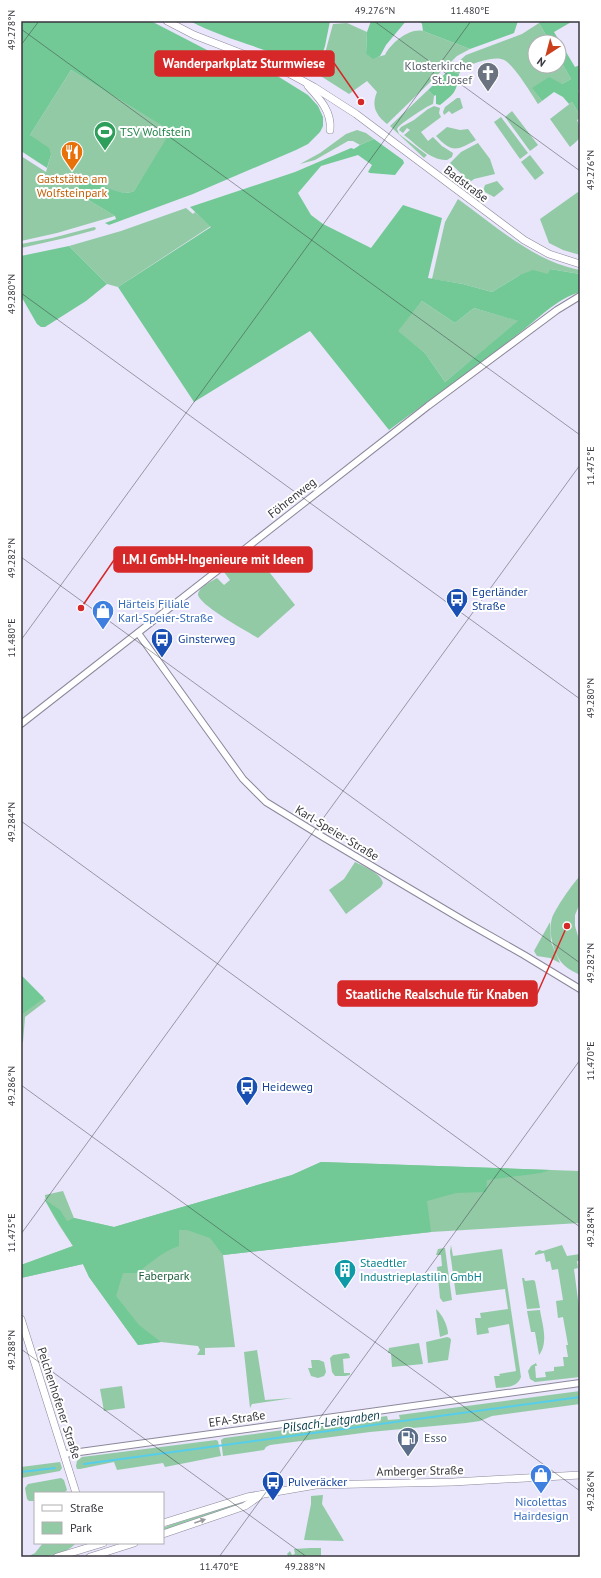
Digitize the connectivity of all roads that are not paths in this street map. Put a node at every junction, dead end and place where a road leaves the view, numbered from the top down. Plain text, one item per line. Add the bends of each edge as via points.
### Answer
1 (167, 21) edge
2 (299, 78) junction
3 (330, 130) dead end
4 (580, 264) edge
5 (580, 296) edge
6 (138, 633) junction
7 (21, 724) edge
8 (580, 989) edge
9 (21, 1319) edge
10 (580, 1384) edge
11 (64, 1454) junction
12 (580, 1475) edge
13 (76, 1492) edge
14 (262, 1495) junction
15 (164, 1523) edge
16 (164, 1534) edge
17 (99, 1544) edge
18 (131, 1544) edge
19 (87, 1545) edge
20 (101, 1554) junction
21 (57, 1557) edge
22 (90, 1557) edge

1 - 2 main road via 194,35 258,59
2 - 3 main road via 309,87 330,116
2 - 4 main road, Badstraße via 347,108 524,240 549,254
5 - 6 street, Föhrenweg via 557,310 428,406
6 - 7 street, Föhrenweg
6 - 8 street, Karl-Speier-Straße via 243,779 266,802 322,838
9 - 11 main road, Pelchenhofener Straße
10 - 11 street, EFA-Straße
11 - 13 main road, Pelchenhofener Straße
12 - 14 main road, Amberger Straße via 453,1482 331,1484
14 - 15 main road, Amberger Straße via 242,1498
16 -> 14 main road, Amberger Straße via 246,1506
17 - 19 main road
17 - 20 main road
18 - 20 main road
19 - 21 main road
19 - 22 main road
20 - 22 main road

